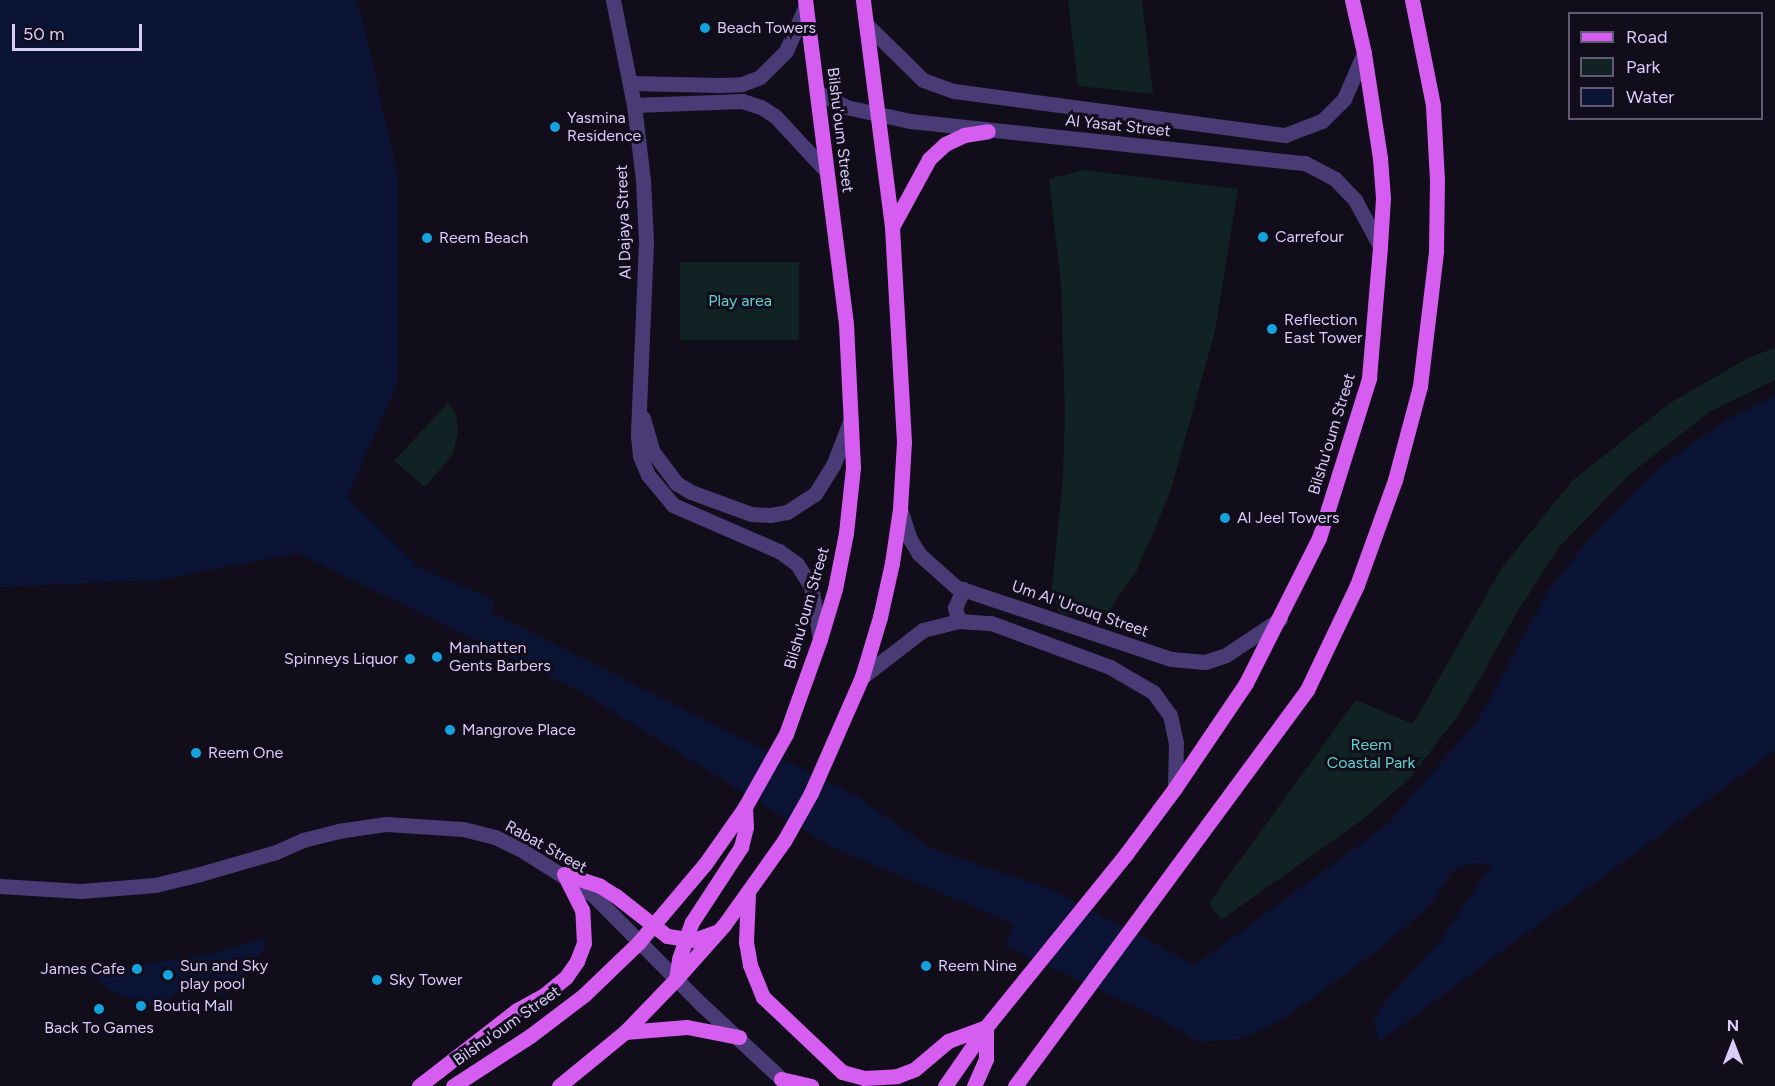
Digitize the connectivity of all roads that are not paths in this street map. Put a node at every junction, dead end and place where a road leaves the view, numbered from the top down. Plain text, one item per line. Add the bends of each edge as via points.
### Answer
1 (613, 0) edge
2 (863, 0) edge
3 (1352, 0) edge
4 (1412, 0) edge
5 (806, 2) edge
6 (867, 25) junction
7 (1364, 53) junction
8 (630, 83) junction
9 (817, 92) junction
10 (634, 105) junction
11 (878, 116) junction
12 (988, 131) junction
13 (827, 172) junction
14 (892, 227) junction
15 (1380, 246) junction
16 (641, 410) junction
17 (851, 419) junction
18 (900, 509) junction
19 (963, 590) junction
20 (1280, 619) junction
21 (959, 621) junction
22 (820, 639) junction
23 (862, 677) junction
24 (1175, 788) junction
25 (745, 807) junction
26 (564, 874) junction
27 (0, 886) edge
28 (748, 894) junction
29 (724, 925) junction
30 (652, 927) junction
31 (685, 940) junction
32 (639, 942) junction
33 (676, 979) junction
34 (986, 1027) junction
35 (626, 1032) junction
36 (739, 1037) junction
37 (785, 1082) edge
38 (419, 1086) edge
39 (453, 1086) edge
40 (559, 1086) edge
41 (812, 1086) edge
42 (945, 1086) edge
43 (974, 1086) edge
44 (1015, 1086) edge

1 - 8 street, Al Dajaya Street
2 - 6 main road
3 - 7 main road, Bilshu'oum Street
4 - 44 main road via 1433,105 1436,251 1420,386 1395,480 1358,585 1307,690
5 - 8 street via 786,51 760,77 742,84
5 - 9 main road, Bilshu'oum Street
6 - 7 street, Al Yasat Street via 923,80 954,91 1285,135 1322,121 1344,99
6 - 11 main road
7 - 15 main road, Bilshu'oum Street via 1380,158
8 - 10 street, Al Dajaya Street
9 - 11 street, Al Yasat Street via 846,107
9 - 13 main road, Bilshu'oum Street
10 - 13 street via 742,101 761,107 775,116
10 - 16 street, Al Dajaya Street via 645,242
11 - 12 street, Al Yasat Street
11 - 14 main road
12 - 14 main road via 964,135 945,144 929,159
12 - 15 street, Al Yasat Street via 1305,163 1335,179 1355,200
13 - 17 main road, Bilshu'oum Street via 846,324
14 - 18 main road via 904,442
15 - 20 main road, Bilshu'oum Street via 1368,378 1319,538
16 - 17 street, Al Dajaya Street via 653,452 676,483 751,514 770,515 787,512 815,494 834,463
16 - 22 street, Al Dajaya Street via 640,456 659,491 673,505 779,550 797,564 812,586
17 - 22 main road, Bilshu'oum Street via 853,467 846,534
18 - 19 street, Um Al 'Urouq Street via 919,554
18 - 23 main road via 892,564
19 - 20 street, Um Al 'Urouq Street via 1171,659 1205,662 1226,655
19 - 21 street via 955,608
20 - 24 main road, Bilshu'oum Street via 1246,683
21 - 23 street via 923,630
21 - 24 street via 992,623 1021,633 1110,667 1154,692 1170,715 1176,743
22 - 25 main road, Bilshu'oum Street via 786,734
23 - 28 main road via 811,793 784,842
24 - 34 main road, Bilshu'oum Street
25 - 30 main road, Bilshu'oum Street via 705,864
25 - 31 main road via 741,847 699,910
26 - 27 street, Rabat Street via 495,837 463,829 386,824 303,840 276,852 155,885 81,891
26 - 30 main road via 600,886
26 - 32 street, Rabat Street via 593,895
26 - 38 main road via 582,910 584,943 577,962 544,995 517,1010
28 - 29 main road
28 - 34 main road via 746,942 763,998 842,1072 864,1078 897,1077 915,1069 948,1041
29 - 31 main road via 704,938
29 - 33 main road
30 - 31 main road
30 - 32 main road, Bilshu'oum Street
31 - 33 main road
32 - 33 street, Rabat Street
32 - 39 main road, Bilshu'oum Street via 584,995
33 - 35 main road
33 - 36 street, Rabat Street
34 - 42 main road, Bilshu'oum Street
34 - 43 main road via 986,1059
35 - 36 main road via 687,1027
35 - 40 main road
36 - 37 street, Rabat Street
37 - 41 main road

